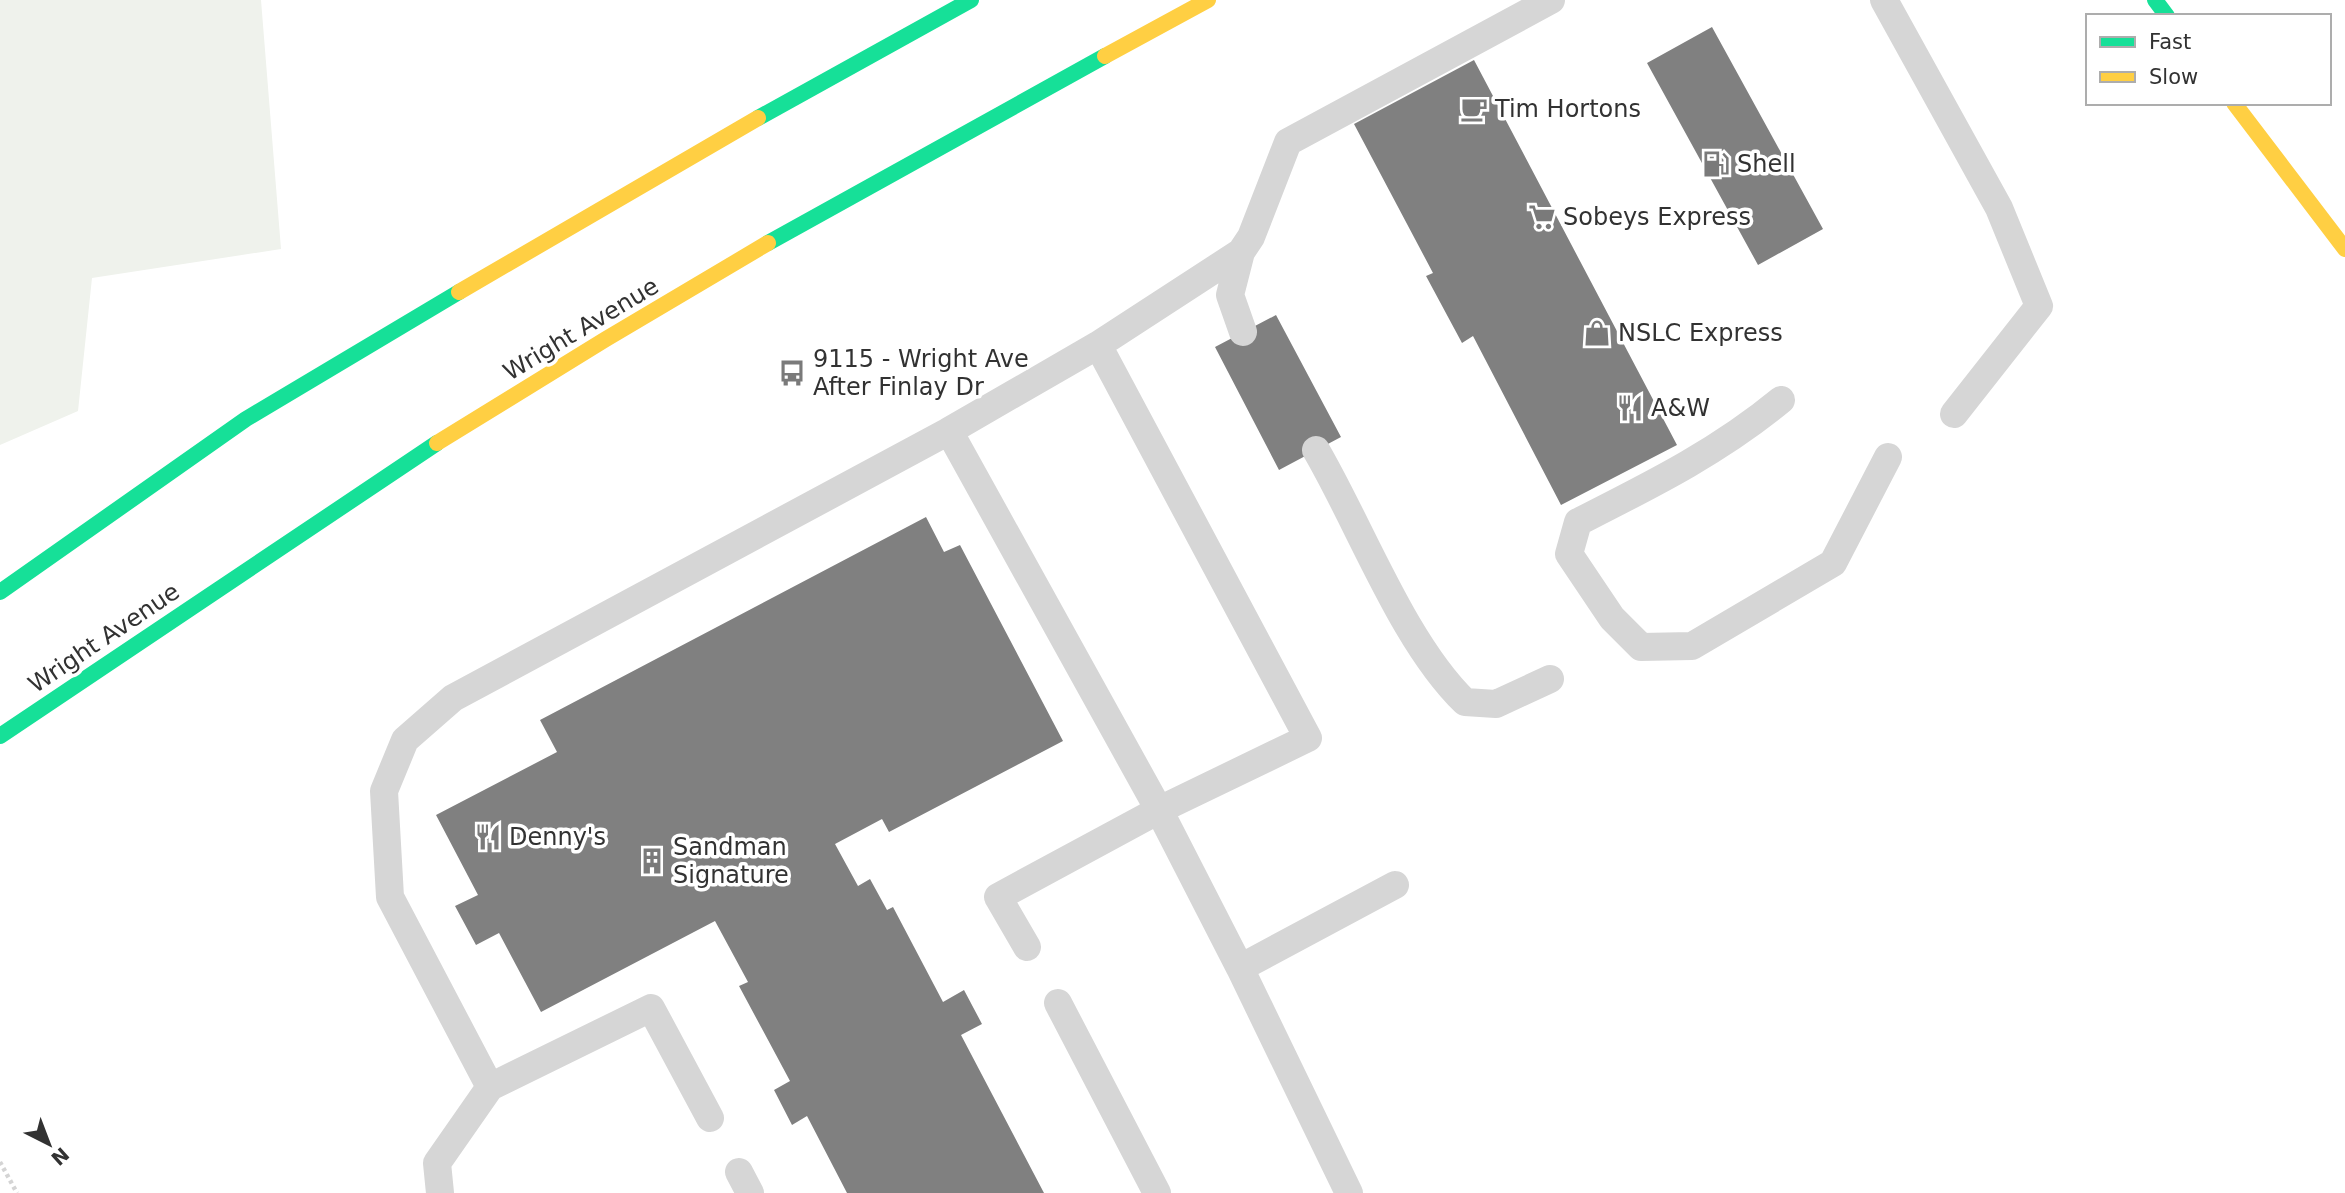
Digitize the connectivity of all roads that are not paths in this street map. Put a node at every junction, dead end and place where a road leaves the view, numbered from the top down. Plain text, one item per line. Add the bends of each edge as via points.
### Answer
1 (971, 0) edge
2 (1208, 0) edge
3 (1551, 0) edge
4 (1884, 0) edge
5 (2236, 105) edge
6 (1246, 244) junction
7 (2345, 249) edge
8 (1243, 332) dead end
9 (1098, 345) junction
10 (1781, 400) dead end
11 (1954, 414) dead end
12 (949, 431) junction
13 (1316, 450) dead end
14 (1888, 457) dead end
15 (0, 592) edge
16 (1550, 679) dead end
17 (0, 736) edge
18 (1159, 810) junction
19 (1395, 885) dead end
20 (1027, 947) dead end
21 (1240, 968) junction
22 (1058, 1003) dead end
23 (490, 1087) junction
24 (710, 1118) dead end
25 (440, 1193) edge
26 (1157, 1193) edge
27 (1349, 1193) edge

1 - 15 main road via 668,168 246,419
2 - 17 main road, Wright Avenue via 893,171 523,389 239,573
3 - 6 lane via 1288,142
4 - 11 lane via 1999,208 2039,306
5 - 7 main road
6 - 8 lane via 1230,295
6 - 9 lane
9 - 12 lane
9 - 18 lane via 1308,737
10 - 14 lane via 1737,436 1578,522 1569,554 1612,618 1641,647 1692,646 1833,563
12 - 18 lane
12 - 23 lane via 453,698 405,740 384,790 390,897
13 - 16 lane via 1401,611 1450,687 1465,702 1496,704
18 - 20 lane via 998,897
18 - 21 lane
19 - 21 lane
21 - 27 lane
22 - 26 lane
23 - 24 lane via 651,1008
23 - 25 lane via 437,1163

